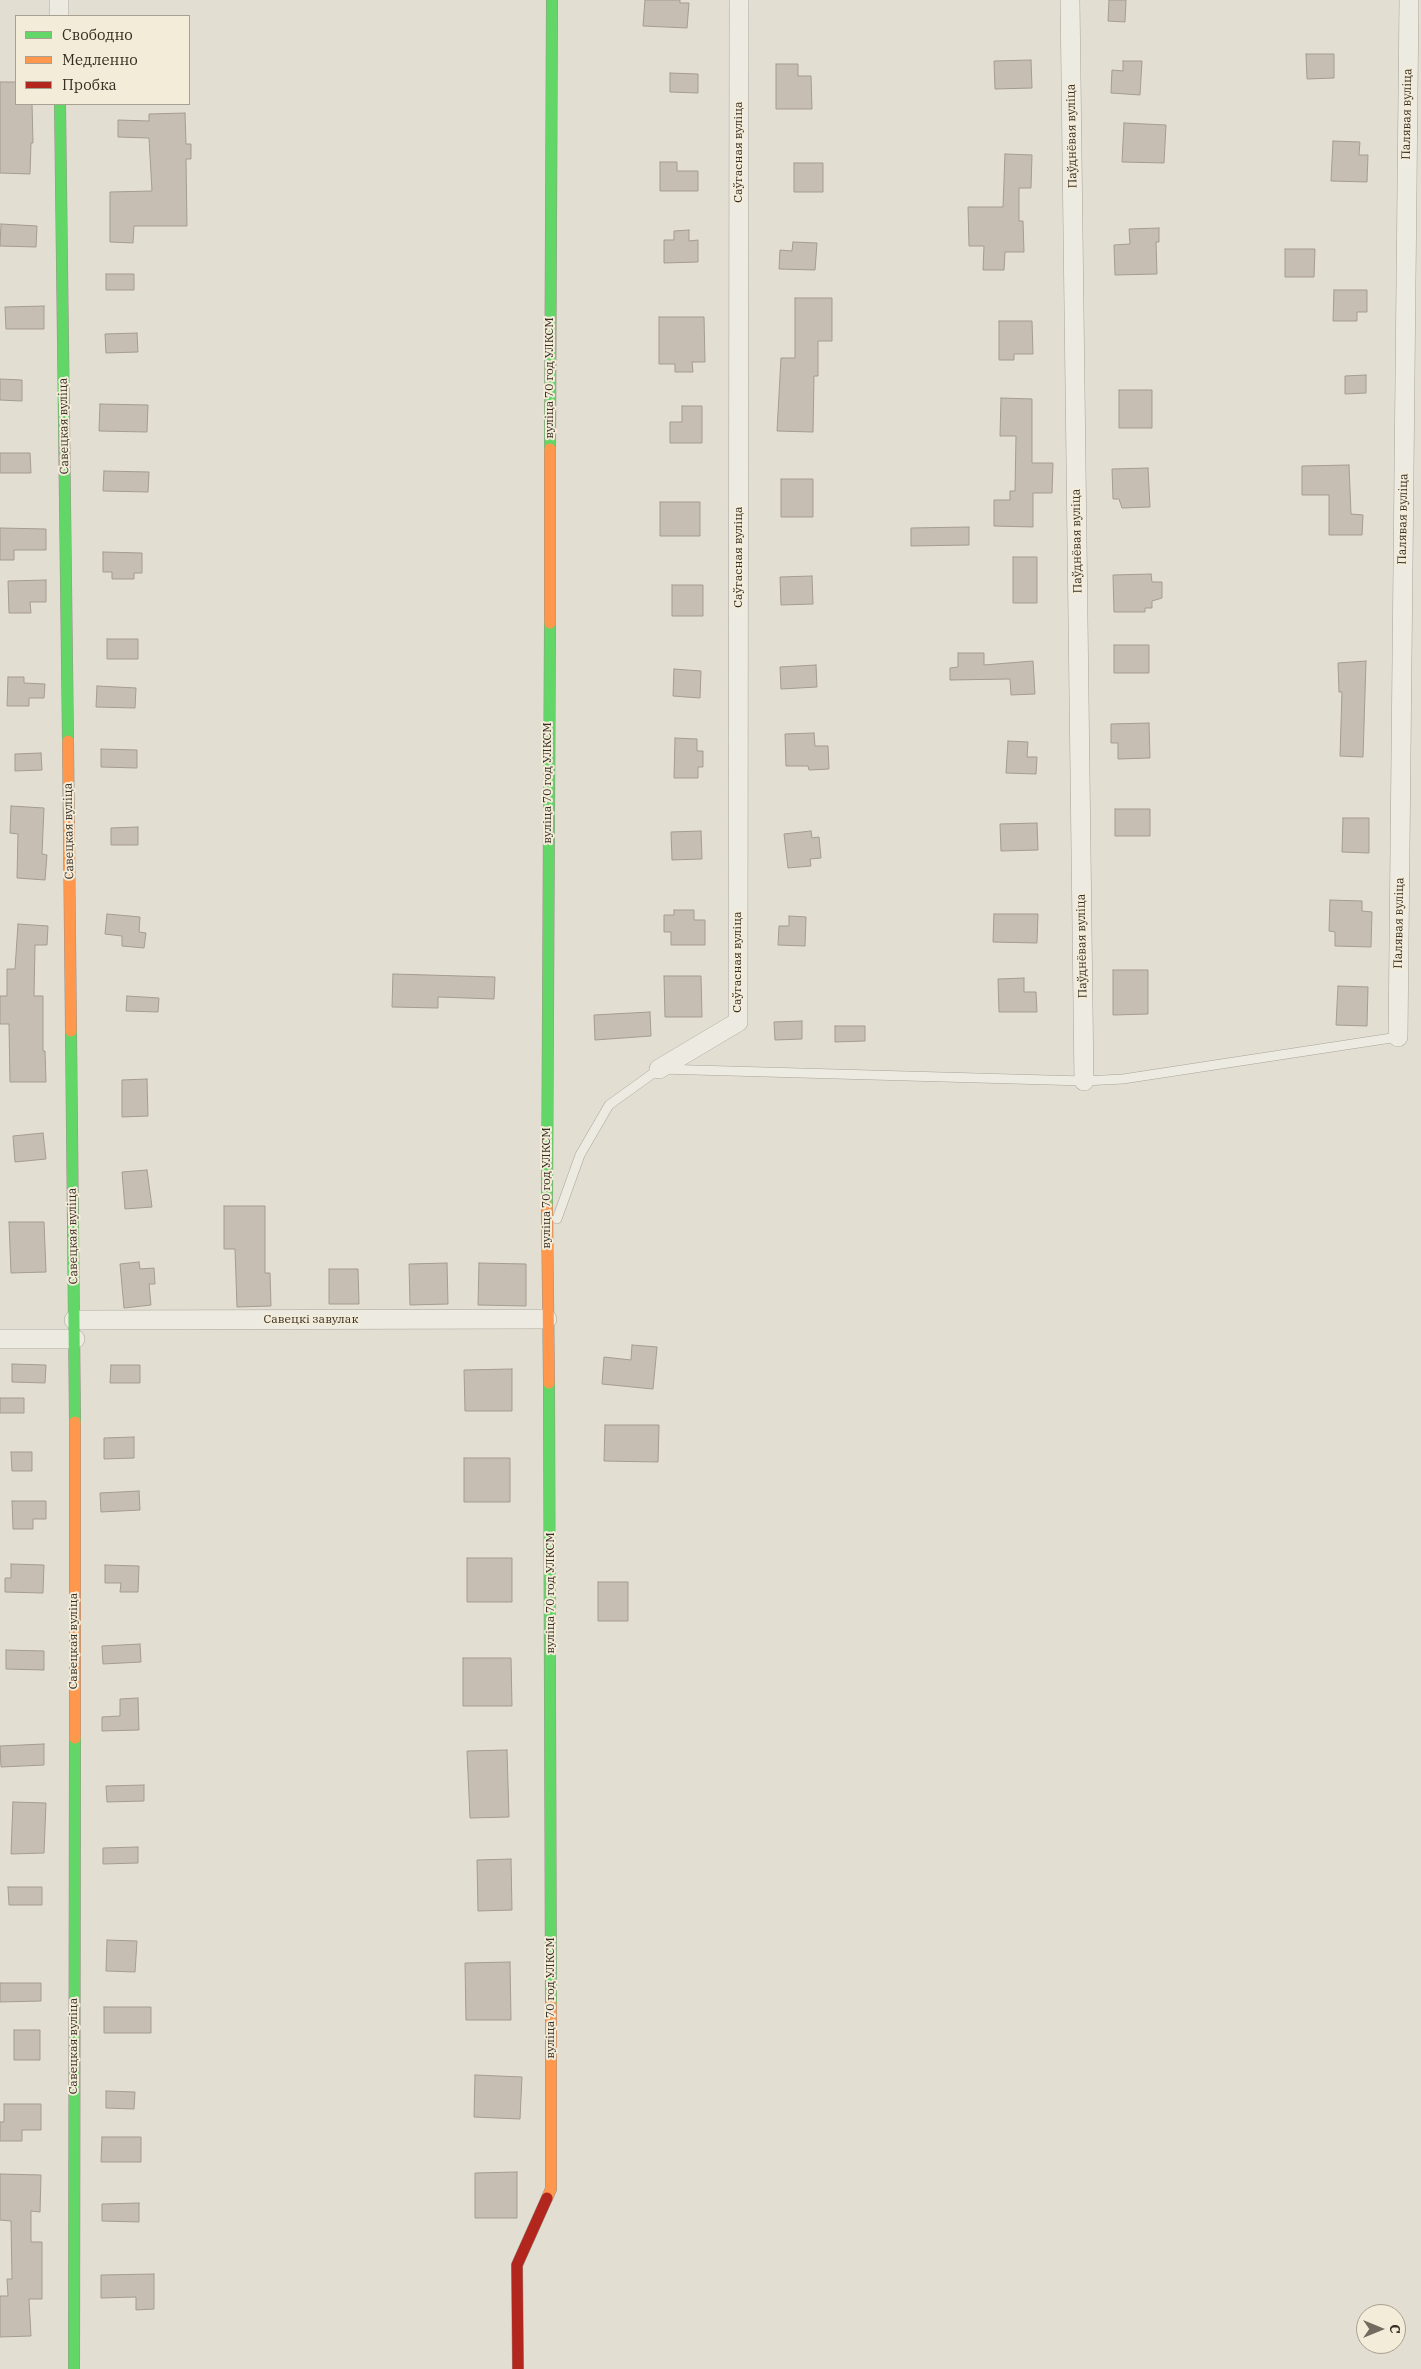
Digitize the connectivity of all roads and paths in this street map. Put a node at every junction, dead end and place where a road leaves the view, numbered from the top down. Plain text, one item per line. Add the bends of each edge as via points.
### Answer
1 (59, 0) edge
2 (552, 0) edge
3 (739, 0) edge
4 (1070, 0) edge
5 (1409, 0) edge
6 (59, 15) edge
7 (60, 105) edge
8 (1398, 1037) joint
9 (659, 1069) junction
10 (1084, 1081) junction
11 (547, 1248) junction
12 (547, 1319) junction
13 (75, 1330) junction
14 (0, 1339) edge
15 (74, 2369) edge
16 (518, 2369) edge

1 - 6 street
2 - 11 street, вуліца 70 год УЛКСМ
3 - 9 street, Саўгасная вуліца via 738,1022
4 - 10 street, Паўднёвая вуліца
5 - 8 street, Палявая вуліца
7 - 13 street, Савецкая вуліца
8 - 10 lane via 1123,1079
9 - 10 lane
9 - 11 lane via 609,1105 580,1155
11 - 12 street, вуліца 70 год УЛКСМ
12 - 13 street, Савецкі завулак
12 - 16 street, вуліца 70 год УЛКСМ via 551,1507 551,2189 517,2265
13 - 14 street, Савецкі завулак
13 - 15 street, Савецкая вуліца

